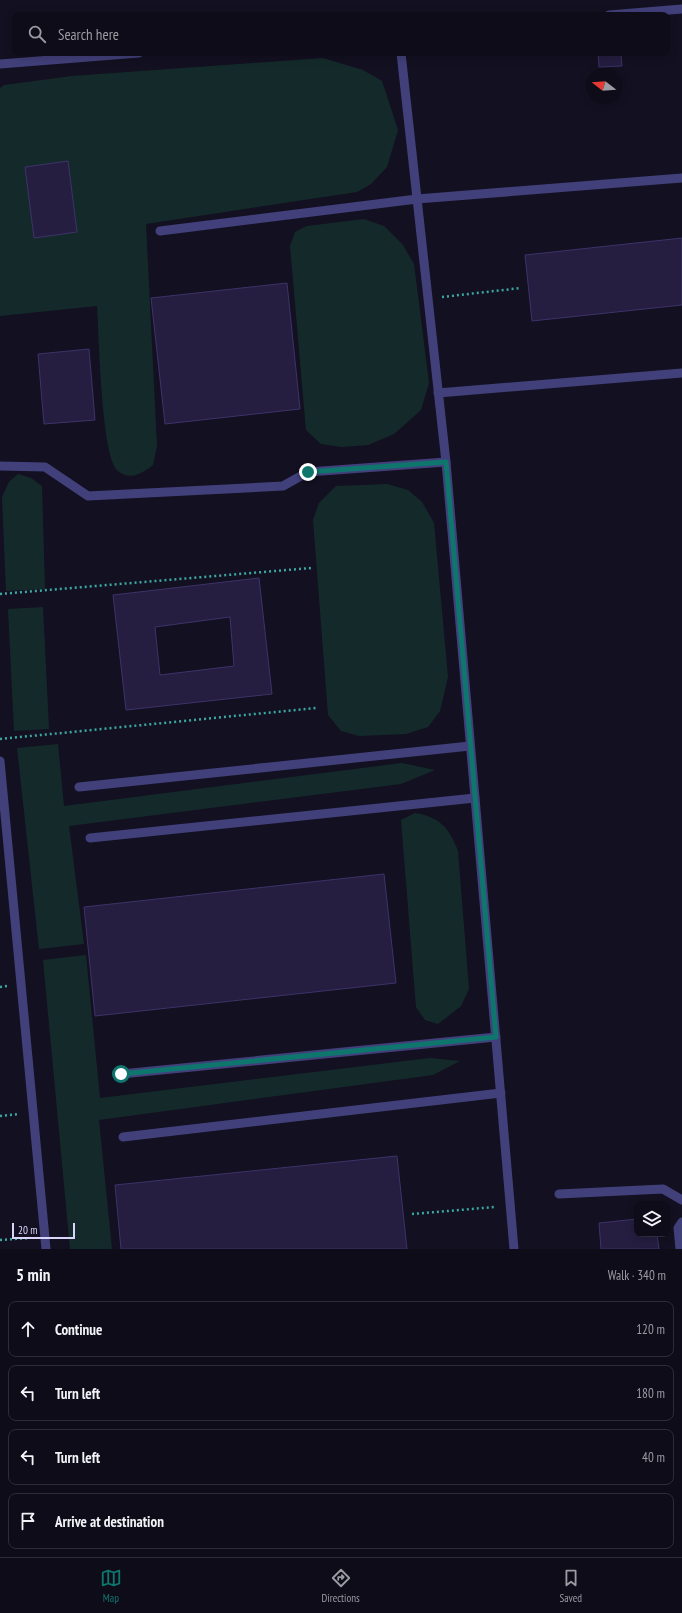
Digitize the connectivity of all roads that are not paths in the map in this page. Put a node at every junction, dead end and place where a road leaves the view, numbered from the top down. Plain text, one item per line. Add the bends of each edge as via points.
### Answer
1 (682, 9) edge
2 (646, 12) edge
3 (101, 56) edge
4 (401, 56) edge
5 (0, 64) edge
6 (682, 178) edge
7 (417, 199) junction
8 (160, 231) dead end
9 (682, 373) edge
10 (438, 393) junction
11 (446, 462) junction
12 (0, 466) edge
13 (470, 746) junction
14 (0, 761) edge
15 (79, 788) dead end
16 (475, 798) junction
17 (90, 838) dead end
18 (496, 1037) junction
19 (121, 1074) dead end
20 (501, 1093) junction
21 (122, 1137) dead end
22 (559, 1194) dead end
23 (682, 1200) edge
24 (682, 1222) edge
25 (46, 1249) edge
26 (514, 1249) edge
27 (680, 1249) edge

1 - 2 lane
3 - 5 lane
4 - 7 lane
6 - 7 lane
7 - 8 lane
7 - 10 lane
9 - 10 lane
10 - 11 lane
11 - 12 lane via 308,472 283,486 88,496 45,467
11 - 13 lane
13 - 15 lane
13 - 16 lane
14 - 25 lane
16 - 17 lane
16 - 18 lane
18 - 19 lane
18 - 20 lane
20 - 21 lane
20 - 26 lane
22 - 23 lane via 663,1189
24 - 27 lane via 678,1228

